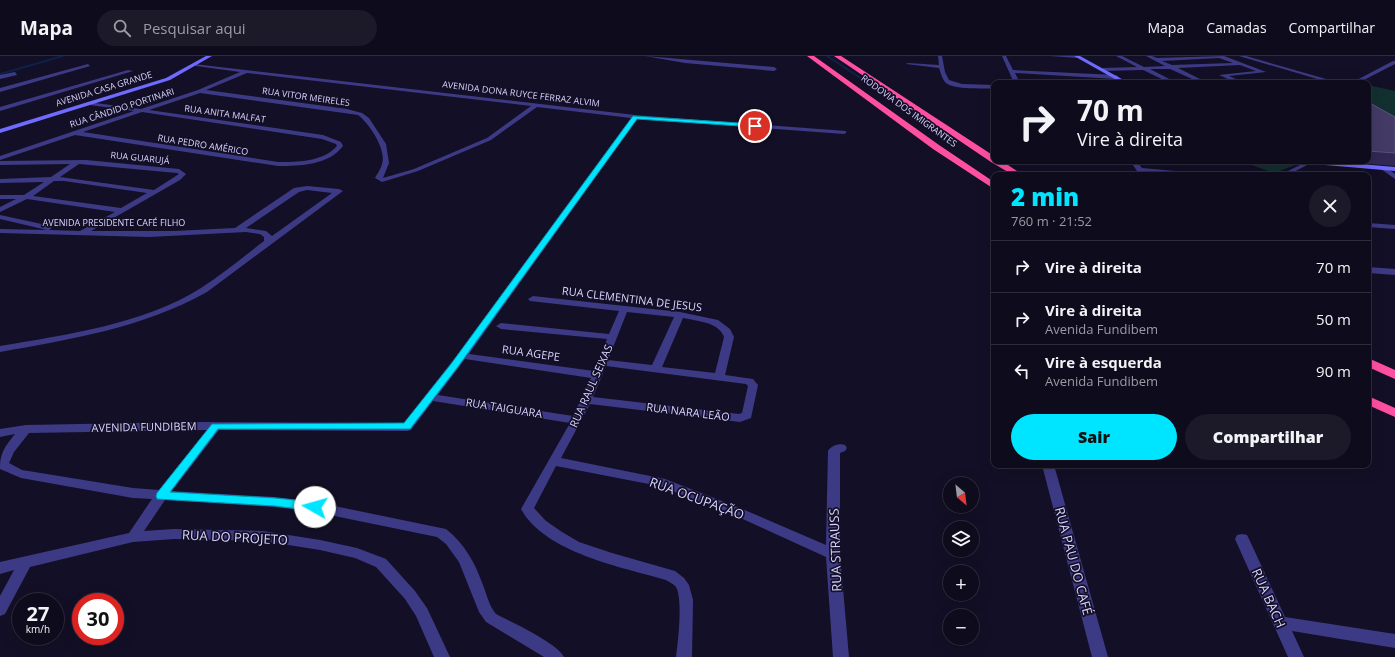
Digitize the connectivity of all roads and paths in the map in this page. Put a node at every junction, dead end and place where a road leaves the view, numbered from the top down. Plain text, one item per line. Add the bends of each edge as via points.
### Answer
1 (210, 56) edge
2 (647, 56) edge
3 (810, 56) edge
4 (837, 56) edge
5 (940, 56) edge
6 (1004, 56) edge
7 (1052, 56) edge
8 (1118, 56) edge
9 (1148, 56) edge
10 (1219, 56) edge
11 (1241, 56) edge
12 (1077, 57) edge
13 (684, 59) edge
14 (1155, 60) junction
15 (1395, 62) edge
16 (908, 64) dead end
17 (1239, 64) junction
18 (88, 65) dead end
19 (196, 65) junction
20 (1201, 65) junction
21 (942, 67) junction
22 (1171, 67) junction
23 (1144, 68) junction
24 (774, 69) dead end
25 (248, 70) junction
26 (1103, 70) junction
27 (130, 71) dead end
28 (1012, 71) junction
29 (15, 74) dead end
30 (1222, 75) junction
31 (0, 77) edge
32 (1116, 77) junction
33 (1016, 80) edge
34 (1121, 80) edge
35 (1168, 80) edge
36 (1199, 80) edge
37 (1234, 80) edge
38 (1326, 80) edge
39 (1360, 80) edge
40 (991, 87) edge
41 (0, 90) edge
42 (200, 91) junction
43 (90, 103) junction
44 (536, 105) junction
45 (0, 109) edge
46 (140, 111) junction
47 (635, 117) junction
48 (0, 132) edge
49 (844, 132) dead end
50 (75, 133) junction
51 (328, 155) joint
52 (991, 157) edge
53 (0, 158) edge
54 (78, 162) junction
55 (0, 163) edge
56 (1001, 164) edge
57 (1302, 164) edge
58 (1331, 164) edge
59 (1383, 168) junction
60 (1395, 169) edge
61 (1014, 172) edge
62 (1288, 172) edge
63 (1395, 177) edge
64 (53, 179) junction
65 (0, 181) edge
66 (991, 184) edge
67 (154, 192) junction
68 (0, 197) edge
69 (26, 197) junction
70 (0, 210) edge
71 (120, 210) junction
72 (0, 217) edge
73 (1371, 225) edge
74 (1395, 227) edge
75 (237, 230) junction
76 (0, 231) edge
77 (70, 233) junction
78 (82, 233) junction
79 (268, 242) junction
80 (1371, 270) edge
81 (1395, 272) edge
82 (533, 299) dead end
83 (624, 309) junction
84 (680, 315) junction
85 (501, 326) dead end
86 (612, 338) junction
87 (0, 348) edge
88 (462, 356) junction
89 (602, 362) junction
90 (1371, 363) edge
91 (656, 369) junction
92 (596, 375) junction
93 (1395, 375) edge
94 (720, 376) junction
95 (431, 397) junction
96 (585, 400) junction
97 (1371, 402) edge
98 (1395, 414) edge
99 (577, 420) junction
100 (216, 426) junction
101 (26, 429) junction
102 (0, 433) edge
103 (841, 448) dead end
104 (554, 460) junction
105 (1049, 468) edge
106 (161, 496) junction
107 (133, 537) junction
108 (1242, 539) dead end
109 (833, 554) junction
110 (25, 563) junction
111 (0, 568) edge
112 (0, 610) edge
113 (1280, 623) junction
114 (1395, 641) edge
115 (442, 657) edge
116 (556, 657) edge
117 (684, 657) edge
118 (841, 657) edge
119 (1100, 657) edge
120 (1296, 657) edge

1 - 19 main road, AVENIDA CASA GRANDE
2 - 13 street
3 - 66 highway, RODOVIA DOS IMIGRANTES
4 - 52 highway, RODOVIA DOS IMIGRANTES
5 - 21 street
6 - 28 street
7 - 12 street
8 - 23 street
9 - 14 street
10 - 14 street
10 - 17 street
11 - 38 street
12 - 26 main road
13 - 24 street
14 - 22 street
15 - 39 street
16 - 21 street
17 - 20 street
17 - 30 street via 1263,72
18 - 41 street
19 - 25 street, AVENIDA DONA RUYCE FERRAZ ALVIM
19 - 43 main road, AVENIDA CASA GRANDE via 173,77
20 - 22 street
20 - 30 street
21 - 40 street via 945,78 950,82
22 - 23 street
22 - 36 street
23 - 26 street
23 - 35 street
25 - 42 street, RUA CÂNDIDO PORTINARI
25 - 44 street, AVENIDA DONA RUYCE FERRAZ ALVIM
26 - 32 main road
27 - 45 street
28 - 32 street
28 - 33 street
29 - 31 street
30 - 37 street
32 - 34 main road
42 - 44 street, RUA VITOR MEIRELES via 360,114 369,122 383,144 386,163 379,180 389,179 450,156 498,134
42 - 46 street, RUA CÂNDIDO PORTINARI
43 - 46 street, RUA ANITA MALFAT
43 - 48 main road, AVENIDA CASA GRANDE
44 - 47 street, AVENIDA DONA RUYCE FERRAZ ALVIM
46 - 50 street, RUA CÂNDIDO PORTINARI
46 - 51 street, RUA ANITA MALFAT via 339,142 338,149
47 - 49 street, AVENIDA DONA RUYCE FERRAZ ALVIM
47 - 88 street, AVENIDA FUNDIBEM
50 - 51 street, RUA PEDRO AMÉRICO via 268,164 304,163
50 - 53 street, RUA CÂNDIDO PORTINARI
54 - 55 street, RUA GUARUJÁ
54 - 64 street
54 - 67 street, RUA GUARUJÁ via 179,171 183,174
56 - 61 highway, RODOVIA DOS IMIGRANTES
57 - 62 street
58 - 59 main road
59 - 60 main road
59 - 63 street
64 - 65 street
64 - 67 street
64 - 69 street
67 - 71 street, RUA GUARUJÁ
68 - 69 street
69 - 70 street
69 - 71 street
71 - 78 street, RUA GUARUJÁ
72 - 77 street
73 - 74 street
75 - 78 street, AVENIDA PRESIDENTE CAFÉ FILHO
75 - 79 street, AVENIDA PRESIDENTE CAFÉ FILHO via 262,232 268,236
75 - 79 street via 297,190 338,190 337,194
76 - 77 street, AVENIDA PRESIDENTE CAFÉ FILHO
77 - 78 street, AVENIDA PRESIDENTE CAFÉ FILHO
79 - 87 street via 204,290 164,310 90,333
80 - 81 street
82 - 83 street, RUA CLEMENTINA DE JESUS
83 - 84 street, RUA CLEMENTINA DE JESUS
83 - 86 street, RUA RAUL SEIXAS
84 - 91 street
84 - 94 street, RUA CLEMENTINA DE JESUS via 716,322 727,331 729,337
85 - 86 street
86 - 89 street, RUA RAUL SEIXAS
88 - 92 street, RUA AGEPE
88 - 95 street, AVENIDA FUNDIBEM
89 - 91 street
89 - 92 street, RUA RAUL SEIXAS
90 - 93 highway
91 - 94 street
92 - 96 street, RUA RAUL SEIXAS
94 - 96 street, RUA NARA LEÃO via 752,382 745,417
95 - 99 street, RUA TAIGUARA
95 - 100 street, AVENIDA FUNDIBEM via 406,427
96 - 99 street, RUA RAUL SEIXAS
97 - 98 highway
99 - 104 street, RUA RAUL SEIXAS
100 - 101 street, AVENIDA FUNDIBEM
100 - 106 street
101 - 102 street, AVENIDA FUNDIBEM
101 - 106 street via 9,450 2,465 10,470
103 - 109 street, RUA STRAUSS via 834,451
104 - 109 street, RUA OCUPAÇÃO via 661,482 736,511
104 - 117 street, RUA RAUL SEIXAS via 540,480 527,509 543,527 569,543 670,575 678,580 682,586 685,605
105 - 119 street, RUA PAU DO CAFÉ
106 - 107 street
106 - 116 street via 275,502 315,507 441,533 464,557 486,612 491,618
107 - 110 street, RUA DO PROJETO
107 - 115 street, RUA DO PROJETO via 181,534 263,536 320,544 357,553 381,563 410,595 422,612
108 - 113 street, RUA BACH
109 - 118 street, RUA STRAUSS
110 - 111 street, RUA DO PROJETO
110 - 112 street
113 - 114 street
113 - 120 street, RUA BACH

